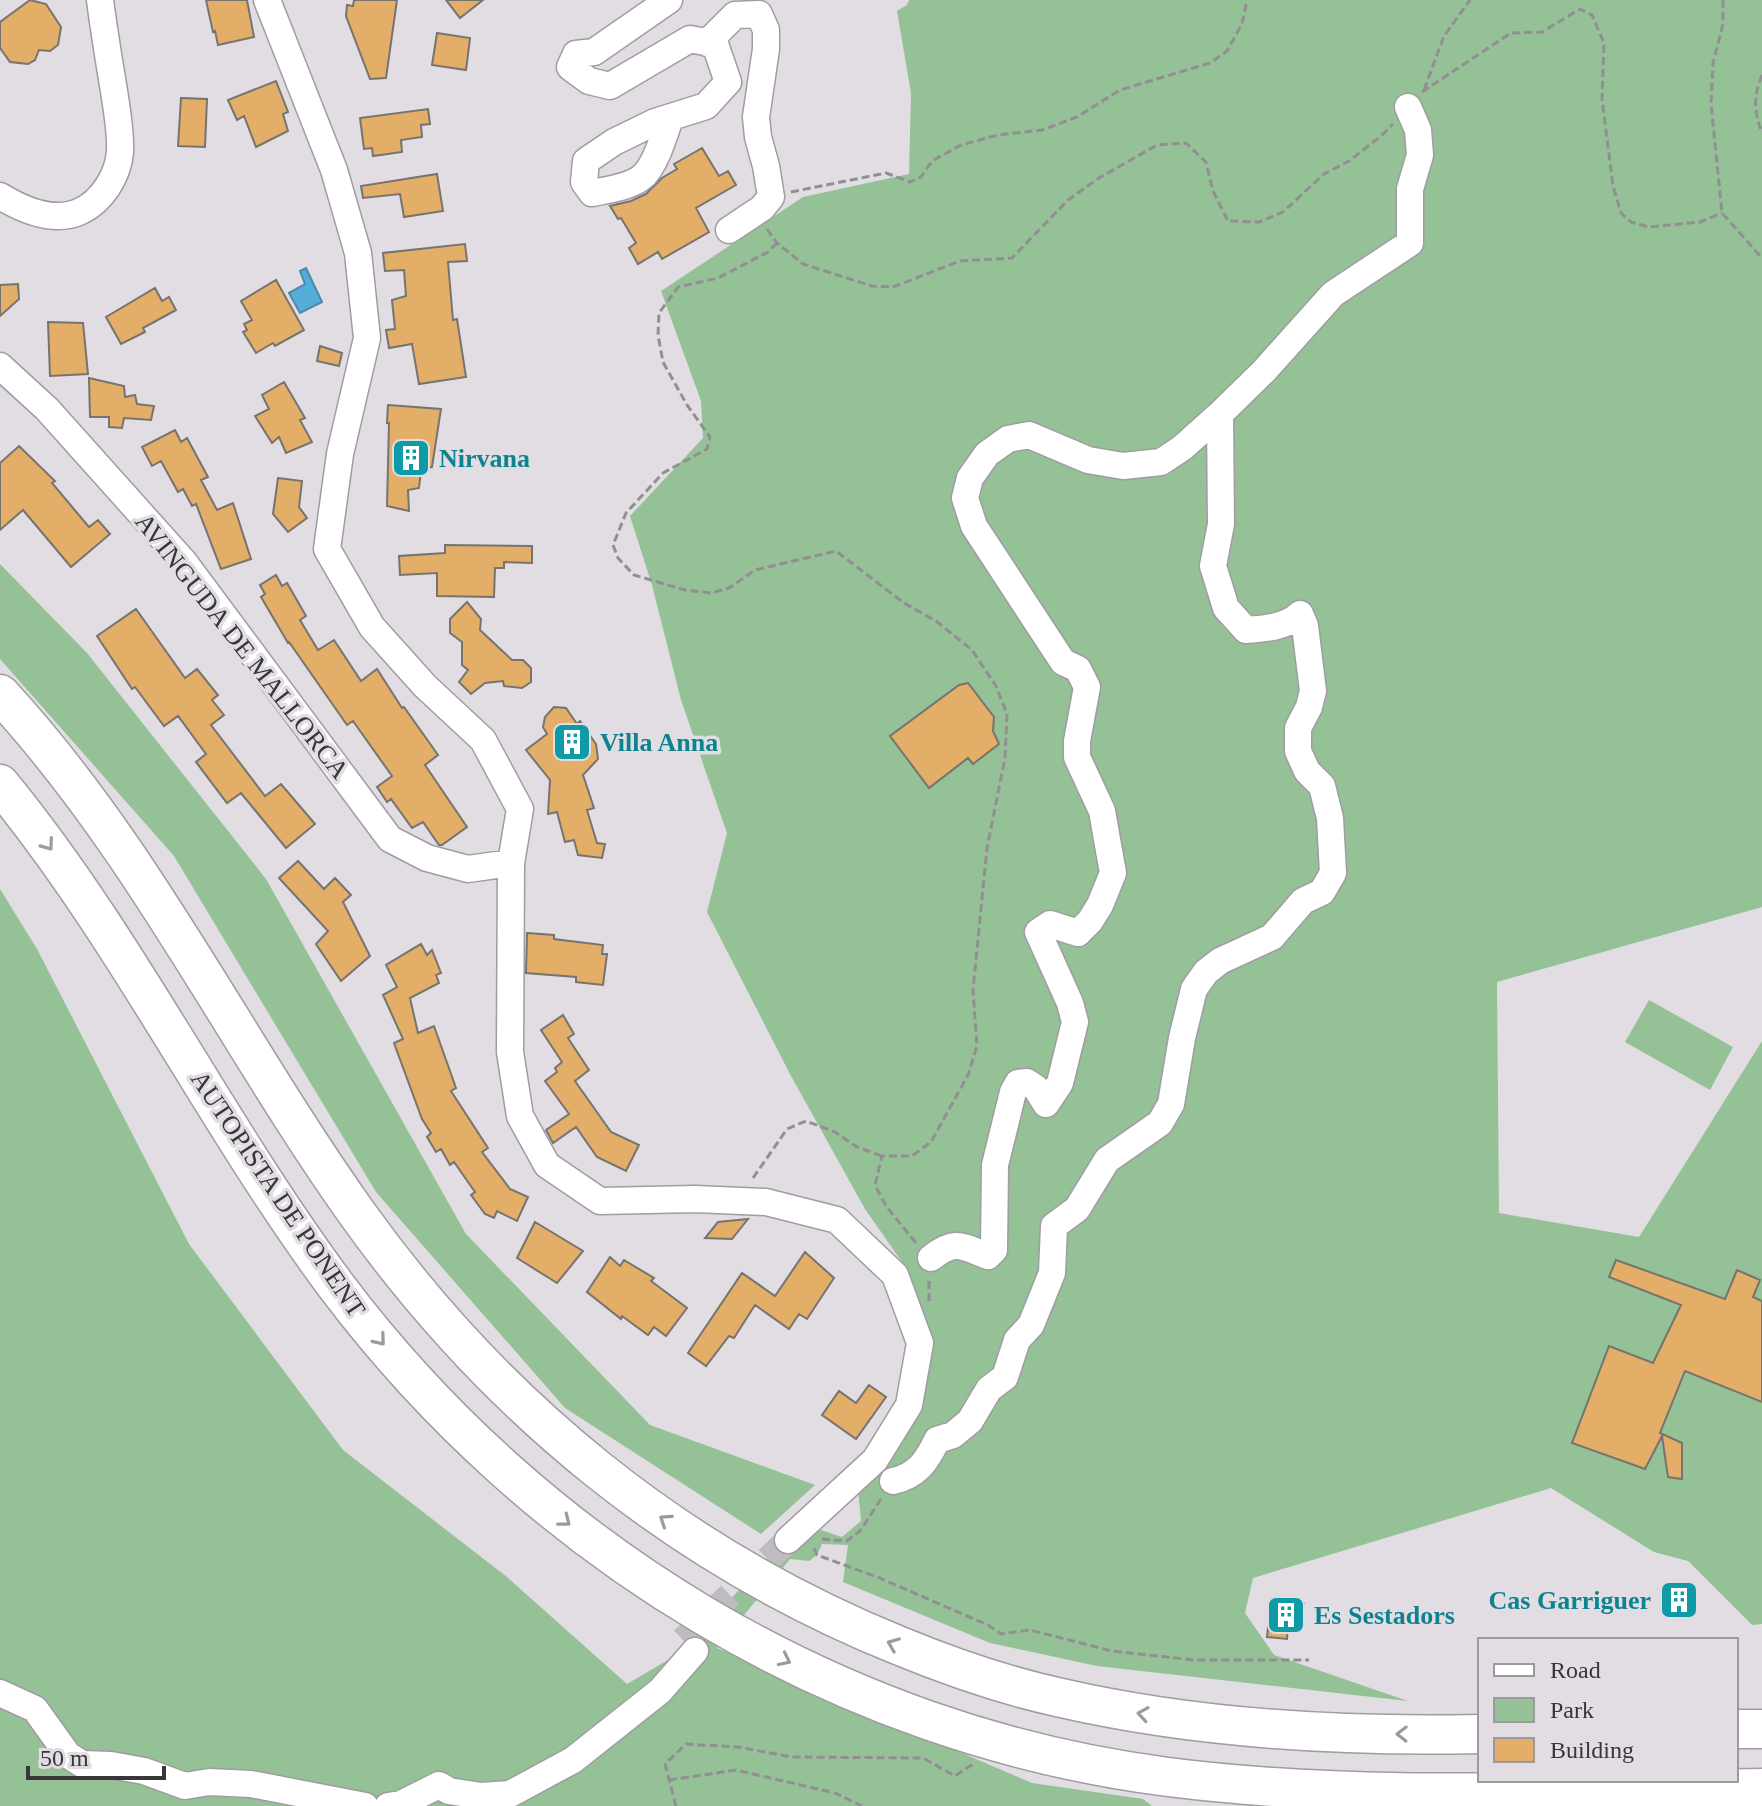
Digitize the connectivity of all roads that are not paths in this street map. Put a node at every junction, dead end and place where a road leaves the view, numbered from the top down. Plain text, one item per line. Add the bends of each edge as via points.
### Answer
1 (100, 0) edge
2 (267, 0) edge
3 (669, 0) edge
4 (707, 43) junction
5 (1416, 99) road end
6 (670, 118) dead end
7 (0, 196) edge
8 (729, 230) dead end
9 (0, 366) edge
10 (1220, 414) junction
11 (0, 694) edge
12 (0, 784) edge
13 (511, 863) junction
14 (931, 1258) road end
15 (893, 1481) road end
16 (799, 1541) tunnel mouth
17 (689, 1646) tunnel mouth
18 (0, 1693) edge
19 (1738, 1729) edge
20 (1762, 1729) edge
21 (1478, 1734) edge
22 (1762, 1788) edge
23 (504, 1800) edge
24 (365, 1806) edge
25 (388, 1806) edge

1 - 7 street via 120,153 113,179 90,206 57,218
2 - 13 street via 334,170 360,267 367,338 340,454 327,549 372,627 483,740 520,809
3 - 4 street via 594,52 576,54 570,67 589,81 610,86 690,39
4 - 6 street via 715,44 728,82 706,106
4 - 8 street via 735,15 764,10 766,49 756,117 766,166 763,205
5 - 10 street via 1420,155 1410,189 1410,243 1333,294
9 - 13 street, AVINGUDA DE MALLORCA via 47,409 184,562 390,839 427,858 468,869
10 - 14 street via 1161,462 1123,466 1088,460 1029,435 1008,439 987,454 970,478 965,498 974,526 1063,662 1078,669 1087,687 1077,757 1102,811 1113,873 1100,905 1078,933 1050,924 1038,932 1075,1022 1060,1083 1050,1100 1046,1104 1027,1082 1018,1083 1013,1092 995,1165 994,1250 988,1256 959,1245 945,1246
10 - 15 street via 1221,524 1213,566 1226,608 1246,630 1266,629 1300,614 1305,626 1313,691 1298,728 1298,751 1322,786 1333,873 1322,892 1303,901 1272,937 1206,972 1194,989 1171,1104 1160,1123 1107,1160 1077,1209 1054,1226 1052,1273 1031,1325 1017,1340 1005,1377 989,1389 970,1421 937,1440 917,1471
21 -> 11 highway, AUTOPISTA DE PONENT via 1233,1726 1111,1708 1008,1685 829,1616 744,1571 663,1519 549,1429 479,1363 416,1291 330,1174 123,848
12 -> 22 highway, AUTOPISTA DE PONENT via 100,921 310,1250 401,1365 468,1436 550,1509 638,1575 733,1633 788,1662 924,1718 1017,1747 1139,1773 1375,1793
13 - 16 street via 510,1052 520,1116 547,1165 600,1201 766,1202 837,1220 895,1275 920,1343 909,1405 875,1460
17 - 23 street via 660,1691 573,1760
18 - 24 street via 35,1709 68,1755 82,1764 144,1771 185,1786 251,1784
19 - 20 highway
23 - 25 street via 439,1785

